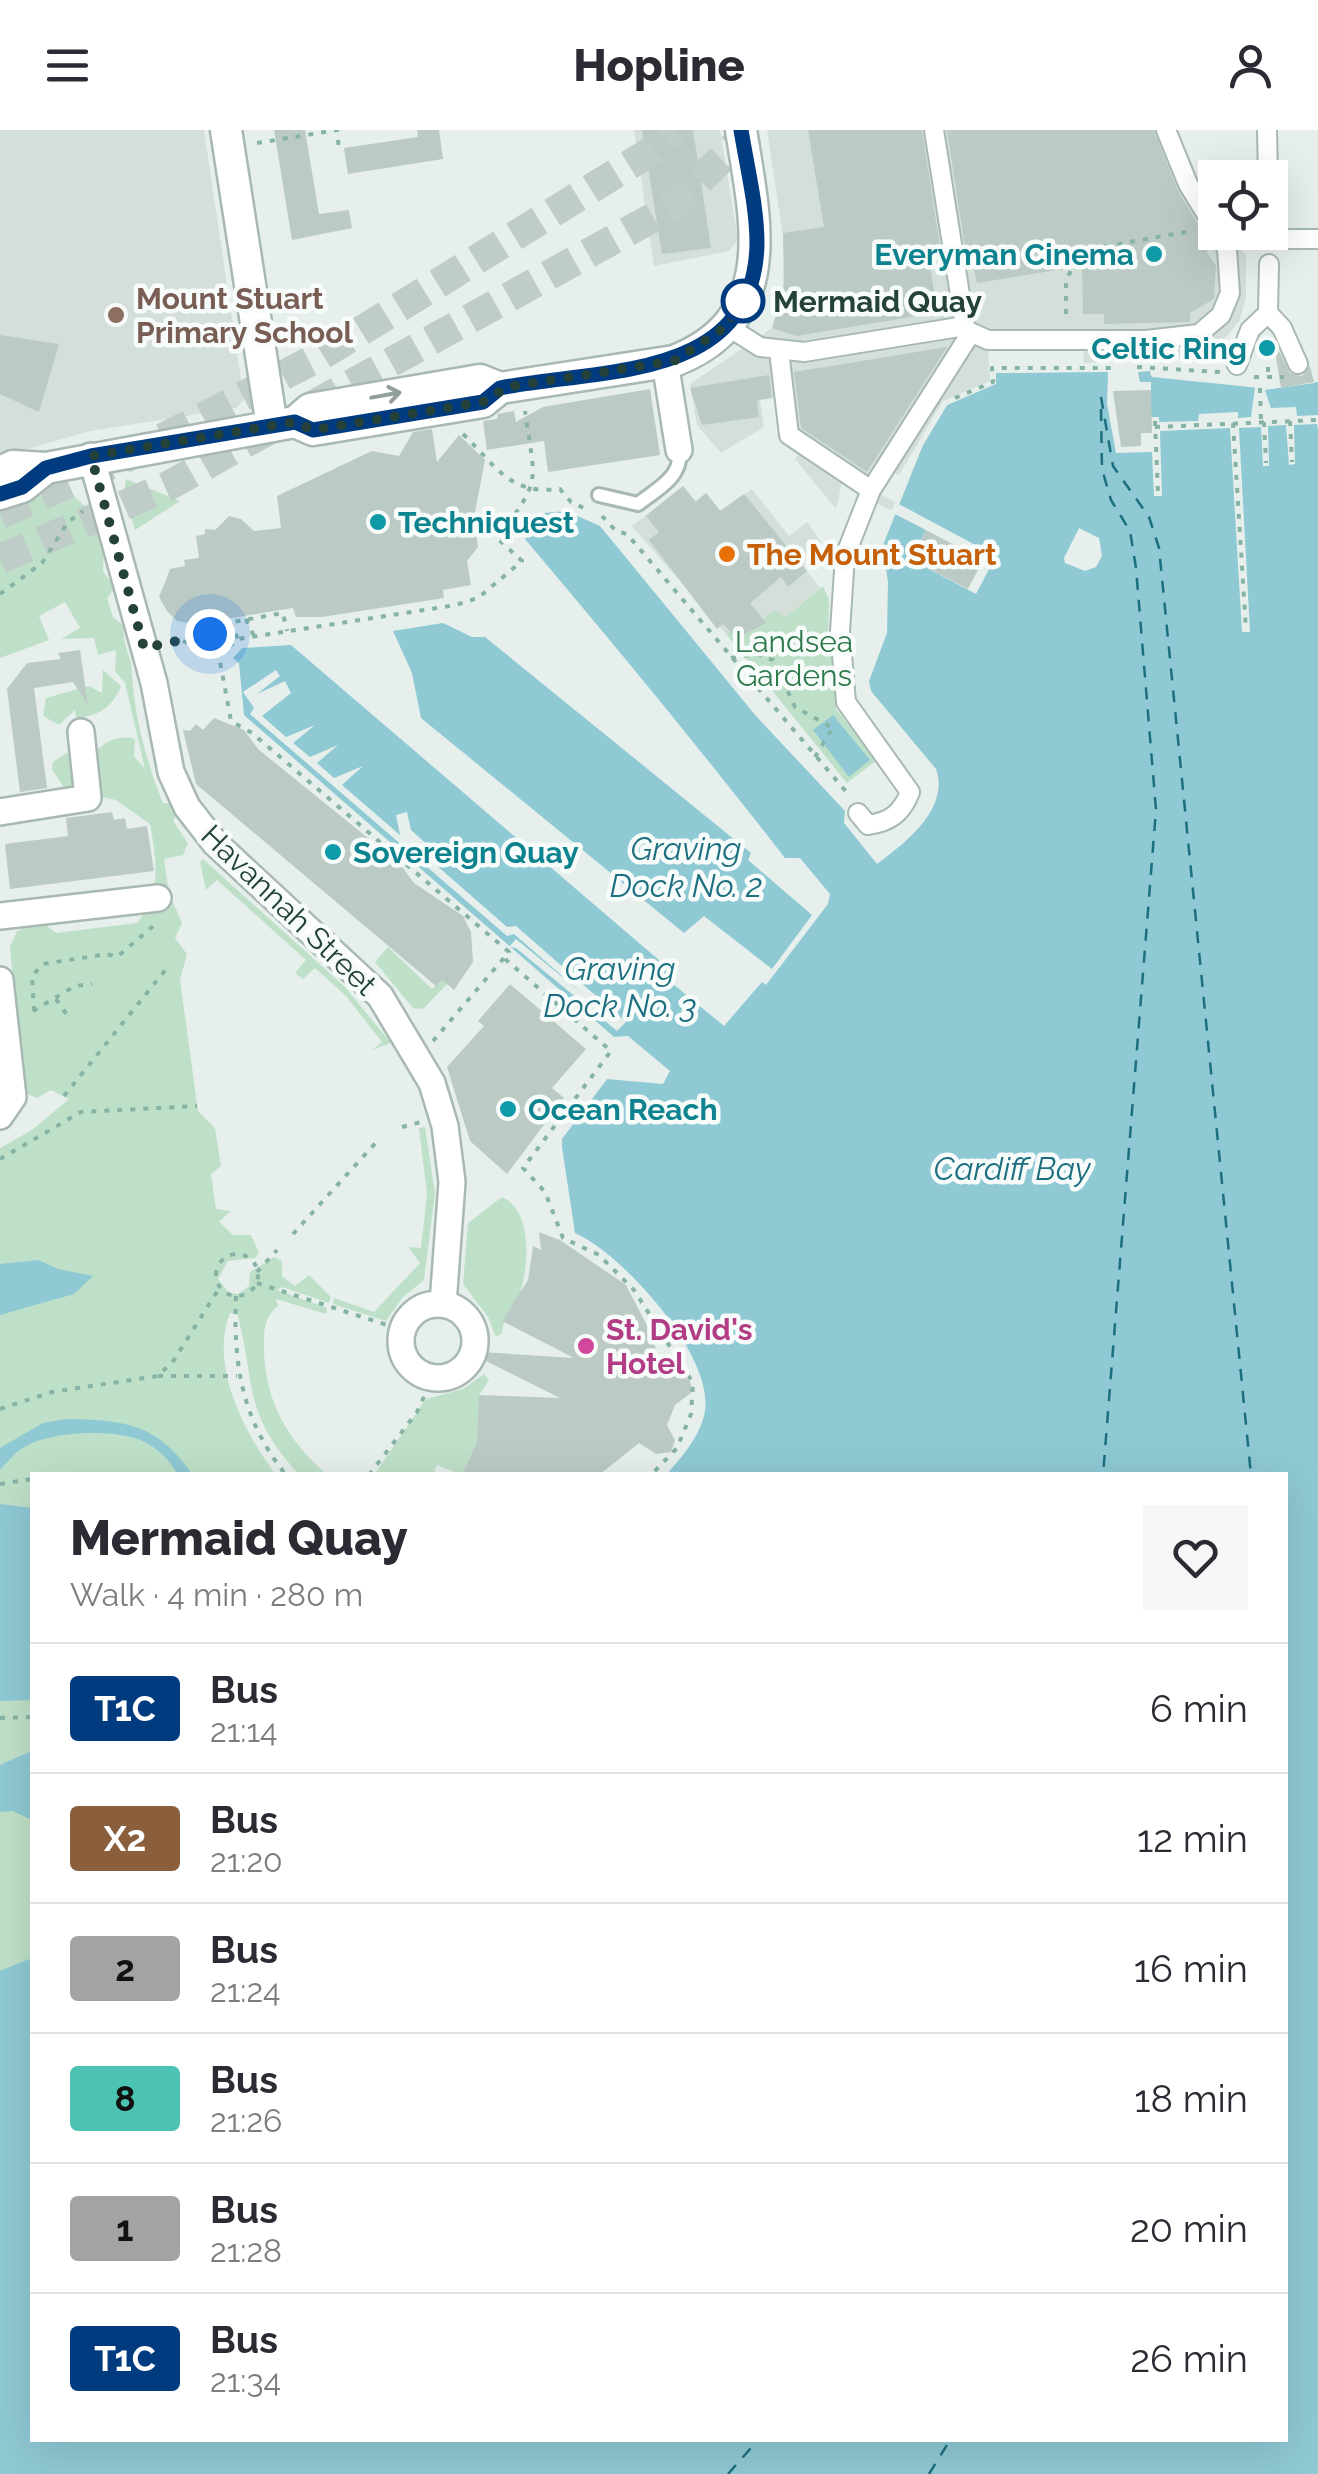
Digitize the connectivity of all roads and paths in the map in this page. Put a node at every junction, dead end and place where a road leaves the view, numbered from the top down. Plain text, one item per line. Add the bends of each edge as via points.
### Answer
1 (741, 130) edge
2 (934, 130) edge
3 (1166, 130) edge
4 (1268, 130) edge
5 (236, 137) edge
6 (340, 150) dead end
7 (1268, 160) edge
8 (1198, 198) edge
9 (1194, 230) dead end
10 (1288, 239) edge
11 (1318, 239) edge
12 (1227, 250) edge
13 (1269, 264) dead end
14 (1268, 313) junction
15 (1066, 314) dead end
16 (727, 326) junction
17 (966, 330) junction
18 (778, 351) junction
19 (664, 362) junction
20 (1298, 364) dead end
21 (1140, 365) dead end
22 (1268, 366) dead end
23 (1112, 368) dead end
24 (1235, 371) junction
25 (1260, 388) dead end
26 (512, 397) junction
27 (944, 402) dead end
28 (1318, 420) edge
29 (1290, 421) junction
30 (1262, 422) junction
31 (1234, 423) junction
32 (283, 424) junction
33 (458, 428) dead end
34 (679, 450) joint
35 (91, 456) junction
36 (1292, 462) dead end
37 (1266, 463) dead end
38 (46, 468) junction
39 (0, 472) edge
40 (870, 490) junction
41 (531, 493) junction
42 (0, 494) edge
43 (1158, 494) dead end
44 (599, 495) dead end
45 (88, 509) dead end
46 (0, 594) edge
47 (246, 620) junction
48 (230, 622) junction
49 (216, 629) junction
50 (1246, 630) dead end
51 (286, 631) junction
52 (254, 636) junction
53 (238, 638) junction
54 (175, 640) junction
55 (144, 648) junction
56 (227, 649) junction
57 (219, 656) junction
58 (732, 658) junction
59 (840, 714) dead end
60 (832, 728) junction
61 (80, 732) dead end
62 (815, 757) junction
63 (847, 793) dead end
64 (0, 812) edge
65 (858, 813) dead end
66 (159, 909) joint
67 (0, 916) edge
68 (504, 958) junction
69 (166, 968) dead end
70 (0, 980) edge
71 (92, 984) dead end
72 (56, 998) junction
73 (67, 1015) dead end
74 (415, 1049) junction
75 (64, 1096) dead end
76 (197, 1106) dead end
77 (6, 1107) edge
78 (427, 1120) dead end
79 (402, 1126) dead end
80 (380, 1138) dead end
81 (0, 1159) edge
82 (293, 1234) dead end
83 (278, 1250) dead end
84 (258, 1272) junction
85 (257, 1283) junction
86 (220, 1287) junction
87 (236, 1296) junction
88 (443, 1304) junction
89 (387, 1325) dead end
90 (158, 1376) junction
91 (237, 1376) junction
92 (433, 1377) junction
93 (0, 1409) edge
94 (284, 1472) edge
95 (371, 1472) edge
96 (654, 1472) edge
97 (30, 1479) edge
98 (0, 1484) edge
99 (30, 1717) edge
100 (0, 1718) edge

1 - 16 street via 756,250 747,292
2 - 17 street
3 - 8 street
4 - 7 street
5 - 6 path via 337,130
5 - 32 street
9 - 15 path via 1080,251 1066,281
10 - 11 street, bridge
12 - 17 street via 1227,305 1198,334 988,340
13 - 14 street
14 - 20 street
14 - 24 street via 1250,330
16 - 18 street via 748,342
16 - 19 street via 696,350
17 - 18 street
17 - 40 street via 967,339
18 - 40 street via 785,434
19 - 26 street
19 - 34 street
21 - 24 path
22 - 24 path via 1268,378
23 - 27 path via 992,368 993,382
25 - 30 path
26 - 32 street via 313,430
26 - 41 path via 535,473
28 - 29 path
29 - 30 path
29 - 36 path
30 - 31 path
30 - 37 path
31 - 43 path via 1155,424
31 - 50 path
32 - 35 street
33 - 41 path
34 - 44 lane via 674,476 638,504
35 - 38 street
35 - 55 street, Havannah Street
38 - 39 street
38 - 42 street
40 - 65 street via 845,556 840,631 846,702 910,792 885,823 868,825
41 - 51 path via 497,538 522,561 478,598
41 - 58 path via 560,489 627,534
45 - 46 path via 68,522 42,563
47 - 48 path
47 - 51 path via 284,613
47 - 52 path
48 - 49 path
48 - 53 path
49 - 54 path
49 - 56 path
51 - 52 path
52 - 53 path
53 - 56 path
54 - 55 path
54 - 57 path
55 - 74 street, Havannah Street via 171,772 196,821 380,996
56 - 57 path
57 - 68 path via 231,721 509,952
58 - 60 path via 755,654 773,660 795,707
58 - 62 path
59 - 60 path
60 - 62 path
61 - 64 street via 88,798
62 - 63 path
66 - 67 street
66 - 72 path via 117,957 43,964 32,976 31,1012
68 - 74 path via 431,1043
68 - 96 path via 611,1051 522,1168 545,1192 563,1238 599,1255 643,1300 693,1383 691,1414 677,1448
69 - 75 path
70 - 77 street
71 - 72 path
72 - 73 path
74 - 88 street, Havannah Street via 450,1153
76 - 81 path via 81,1112
78 - 79 path
80 - 82 path
83 - 84 path
84 - 85 path
84 - 86 path via 248,1257 228,1256 216,1273
85 - 87 path
85 - 89 path
86 - 87 path
86 - 90 path
87 - 91 path
88 - 92 street via 469,1321 474,1344 465,1365
88 - 92 street via 416,1311 401,1340 413,1368
90 - 91 path
90 - 93 path via 52,1392
91 - 94 path via 249,1418
92 - 95 path
97 - 98 path
99 - 100 path

